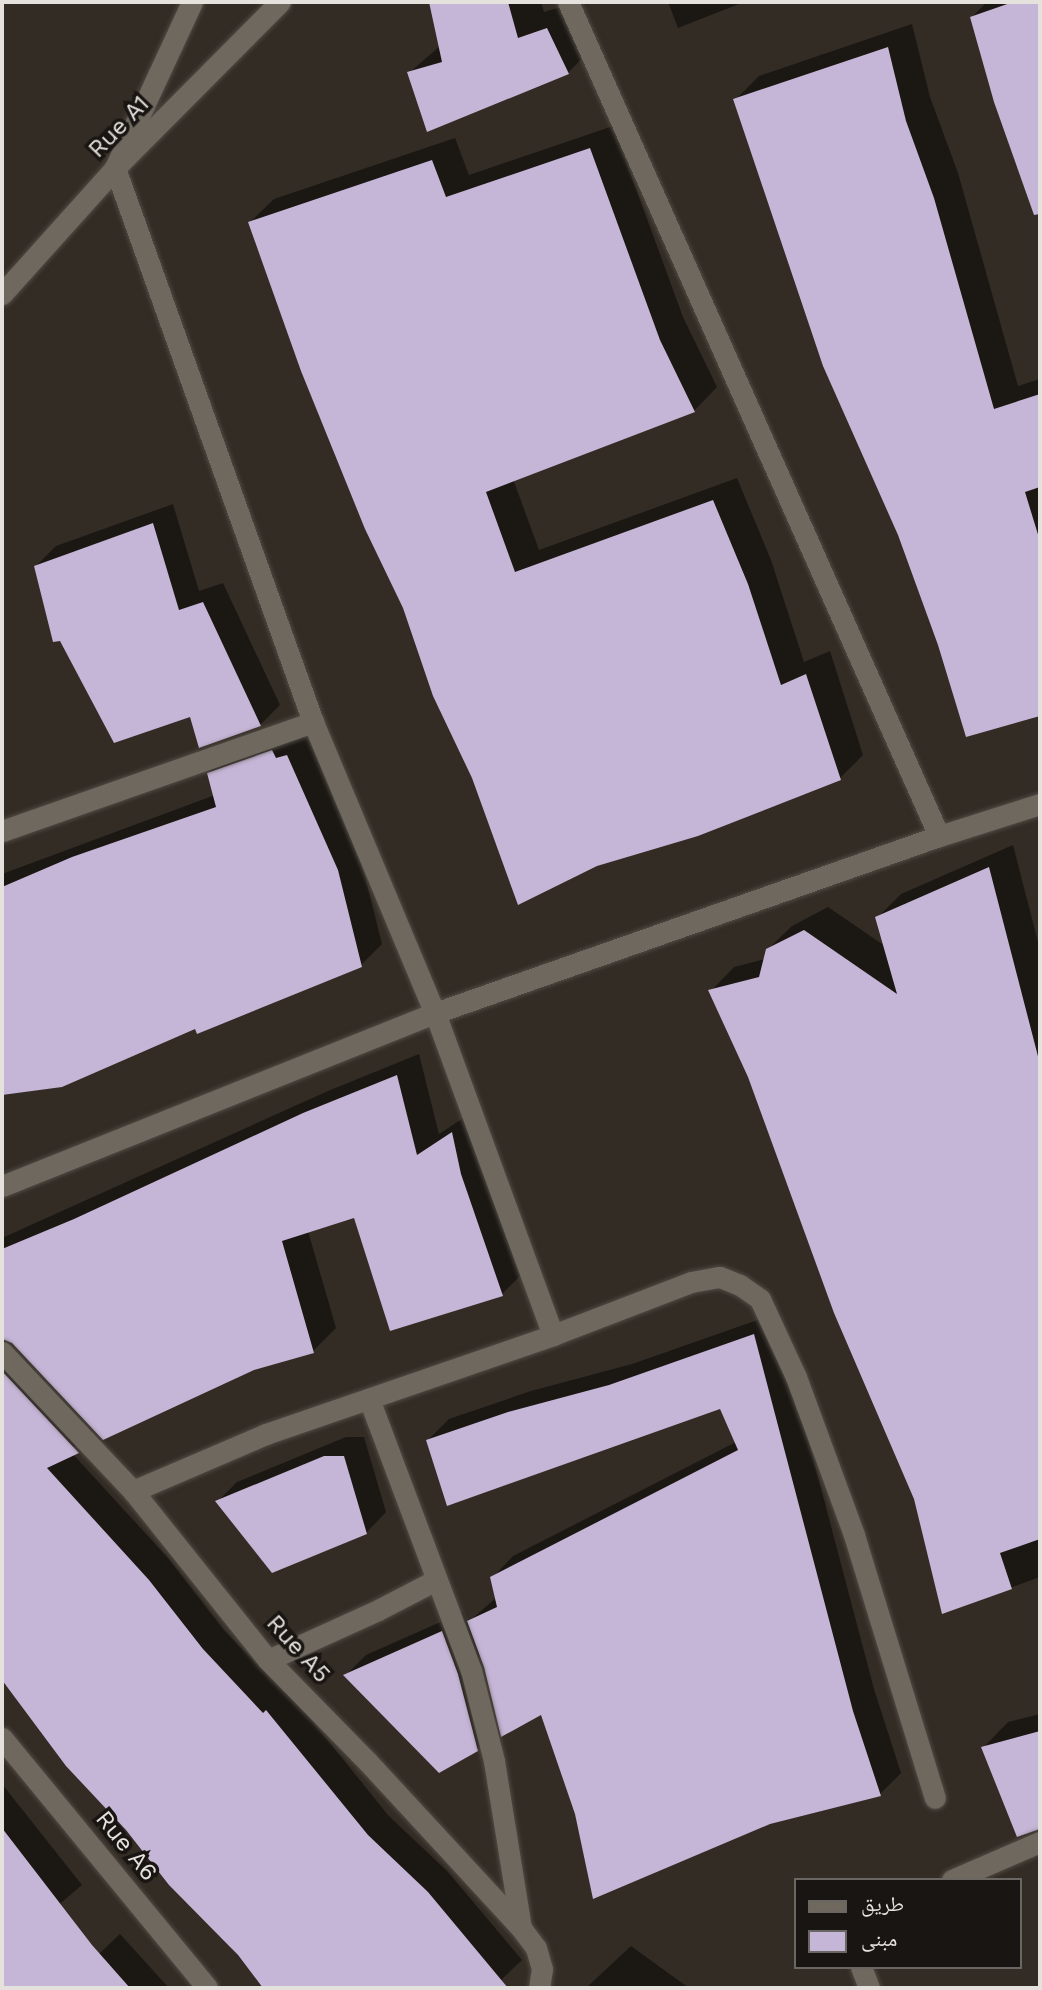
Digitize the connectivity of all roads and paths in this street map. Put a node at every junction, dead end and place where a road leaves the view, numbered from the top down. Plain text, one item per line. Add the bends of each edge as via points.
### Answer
1 (192, 2) edge
2 (280, 2) edge
3 (568, 2) edge
4 (115, 168) junction
5 (2, 294) edge
6 (313, 722) junction
7 (1040, 804) edge
8 (2, 831) edge
9 (939, 836) junction
10 (435, 1013) junction
11 (2, 1186) edge
12 (553, 1335) junction
13 (2, 1352) edge
14 (369, 1399) junction
15 (133, 1491) junction
16 (436, 1580) junction
17 (268, 1660) junction
18 (2, 1738) edge
19 (935, 1798) dead end
20 (1040, 1842) edge
21 (957, 1878) edge
22 (521, 1928) junction
23 (862, 1969) edge
24 (540, 1987) edge
25 (207, 1988) edge
26 (869, 1988) edge

1 - 4 street
2 - 4 street, Rue A1
3 - 9 street
4 - 5 street, Rue A1
4 - 6 street
6 - 8 street
6 - 10 street
7 - 9 street
9 - 10 street
10 - 11 street
10 - 12 street
12 - 14 street
12 - 19 street via 691,1282 720,1277 760,1299 796,1377 854,1535
13 - 15 street, Rue A5
14 - 15 street via 266,1434
14 - 16 street
15 - 17 street, Rue A5
16 - 17 street
16 - 22 street via 471,1670 494,1761
17 - 22 street, Rue A5
18 - 25 street, Rue A6
20 - 21 street
22 - 24 street, Rue A5 via 536,1948 542,1969
23 - 26 street

